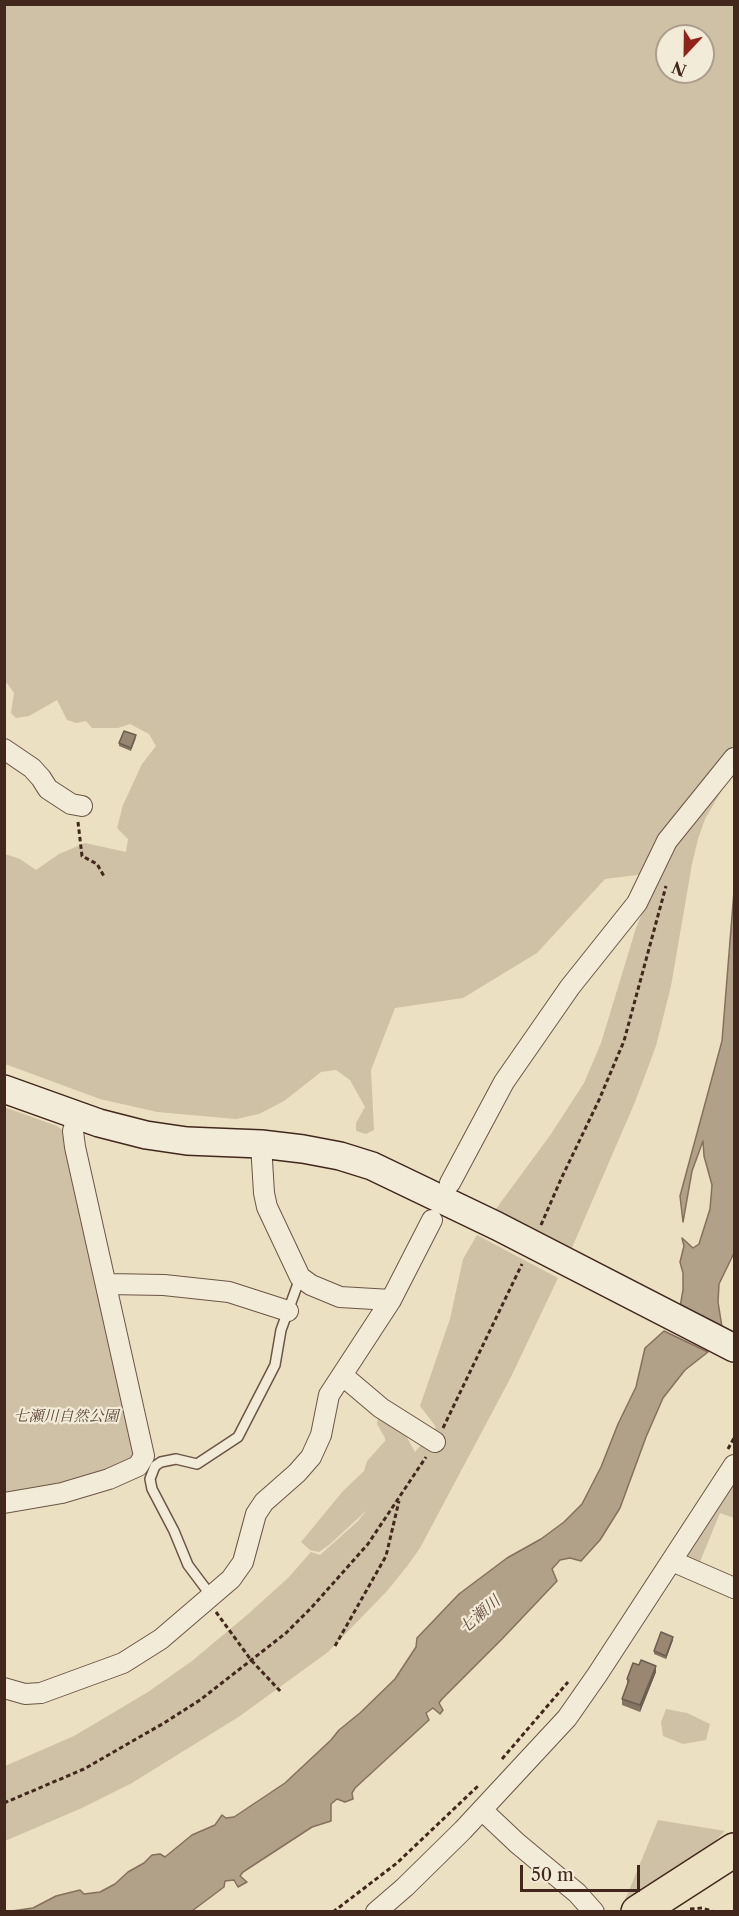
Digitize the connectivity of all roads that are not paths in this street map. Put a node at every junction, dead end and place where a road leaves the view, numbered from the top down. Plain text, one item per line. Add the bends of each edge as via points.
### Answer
1 (4, 749) edge
2 (735, 758) edge
3 (79, 806) road end
4 (4, 1089) edge
5 (78, 1115) junction
6 (261, 1144) junction
7 (450, 1183) dead end
8 (432, 1220) dead end
9 (300, 1277) junction
10 (107, 1284) junction
11 (391, 1300) junction
12 (288, 1311) junction
13 (735, 1348) edge
14 (342, 1375) junction
15 (435, 1442) road end
16 (730, 1460) edge
17 (149, 1463) junction
18 (4, 1503) edge
19 (672, 1561) junction
20 (735, 1588) edge
21 (212, 1596) junction
22 (4, 1688) edge
23 (482, 1810) junction
24 (735, 1850) edge
25 (382, 1909) edge
26 (594, 1911) edge
27 (638, 1911) edge

1 - 3 street via 32,768 48,789
2 - 7 street via 668,840 637,903 570,987 504,1082
4 - 5 street
5 - 6 street via 123,1130 169,1139
5 - 10 street via 73,1131 75,1147
6 - 9 street via 267,1207
6 - 13 street via 321,1152 372,1166
8 - 11 street
9 - 11 street via 340,1297
9 - 12 lane
10 - 12 street via 229,1292
10 - 17 street
11 - 14 street
12 - 17 lane via 276,1365 238,1437 196,1464 176,1459
14 - 15 street via 381,1408
14 - 21 street via 328,1399 323,1430 311,1458 260,1508 240,1567
16 - 19 street
17 - 18 street via 62,1493
17 - 21 lane via 152,1489 188,1565
19 - 20 street
19 - 23 street via 574,1709
21 - 22 street via 161,1639 113,1667 41,1693 25,1694
23 - 25 street
23 - 26 street
24 - 27 highway

